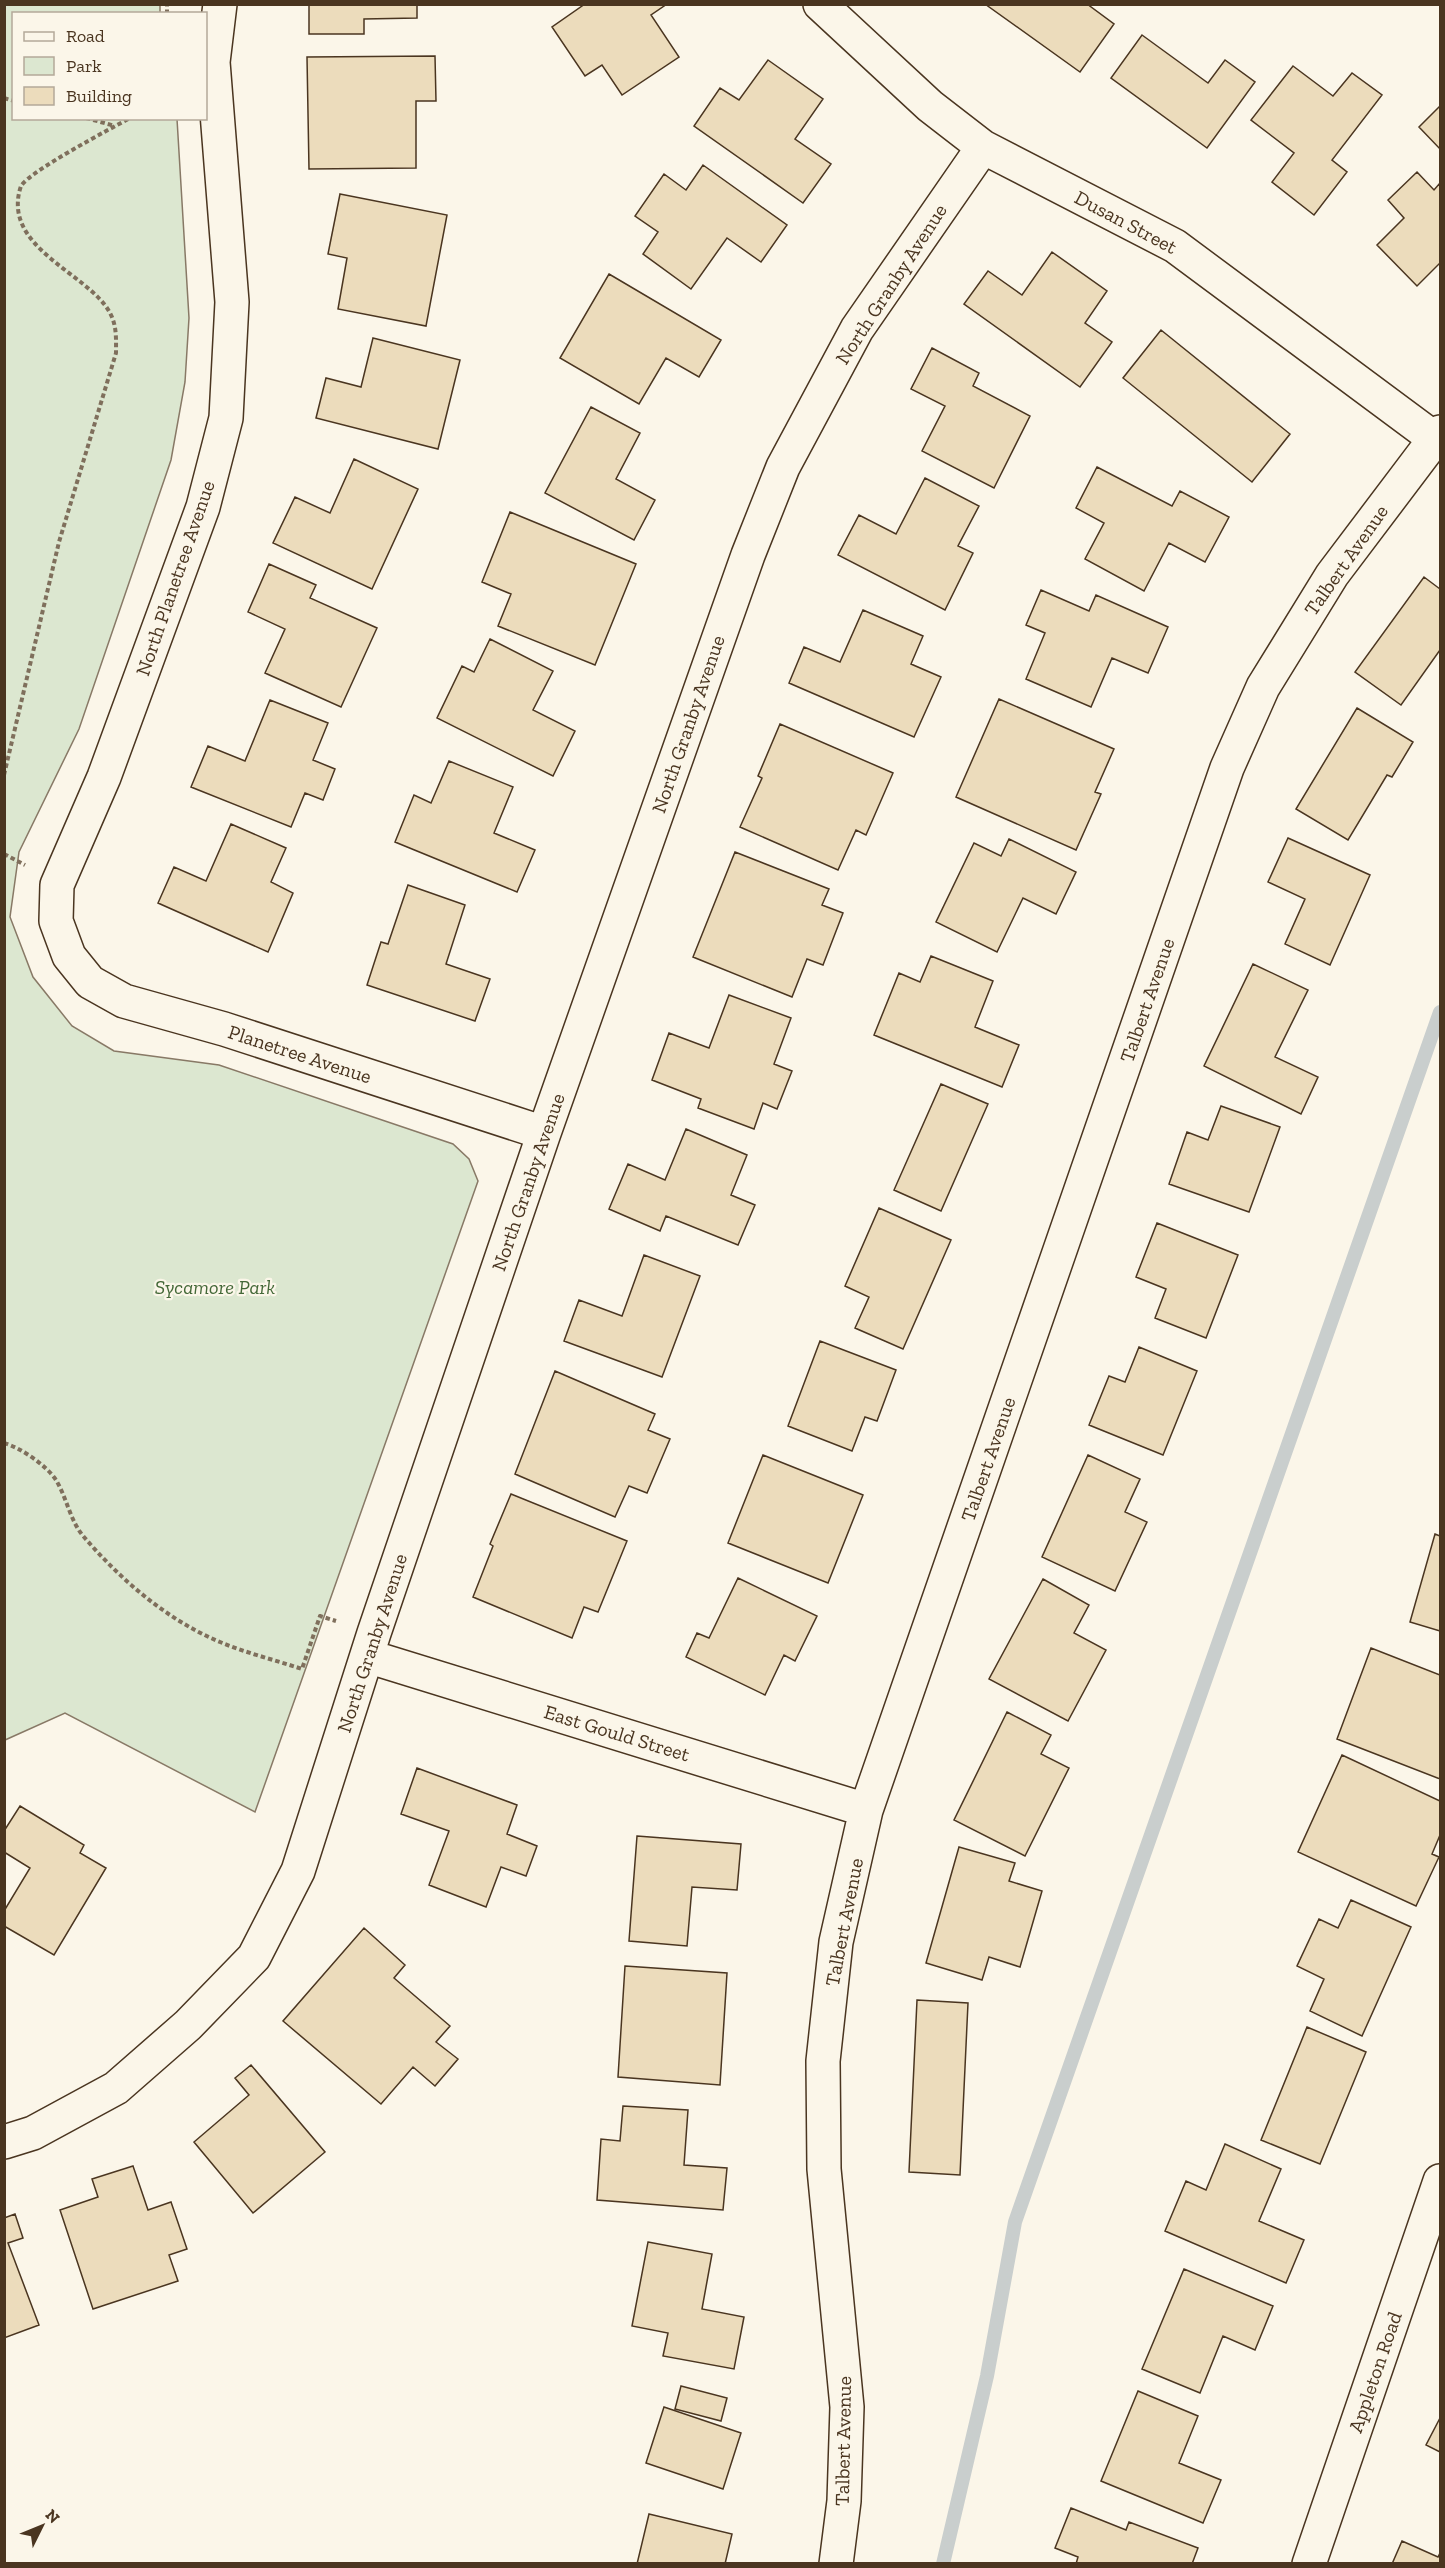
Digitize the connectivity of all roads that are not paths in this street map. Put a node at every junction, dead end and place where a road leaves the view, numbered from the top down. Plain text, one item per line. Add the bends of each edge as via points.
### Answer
1 (220, 4) edge
2 (820, 4) edge
3 (983, 147) junction
4 (1438, 436) edge
5 (69, 956) joint
6 (544, 1133) junction
7 (370, 1644) junction
8 (867, 1810) junction
9 (4, 2142) edge
10 (1440, 2181) edge
11 (836, 2564) edge
12 (1309, 2564) edge

1 - 5 street, North Planetree Avenue via 213,62 232,302 225,417 203,507 104,777 57,885 56,921
2 - 3 street, Dusan Street via 930,106
3 - 4 street, Dusan Street via 1175,246
3 - 6 street, North Granby Avenue via 857,328 783,467 747,555
4 - 8 street, Talbert Avenue via 1332,575 1263,687 1227,768
5 - 6 street, Planetree Avenue via 90,982 124,1001 224,1029
6 - 7 street, North Granby Avenue
7 - 8 street, East Gould Street
7 - 9 street, North Granby Avenue via 298,1871 254,1957 188,2025 116,2088 33,2133
8 - 11 street, Talbert Avenue via 836,1942 823,2061 824,2169 847,2407 844,2501
10 - 12 street, Appleton Road

